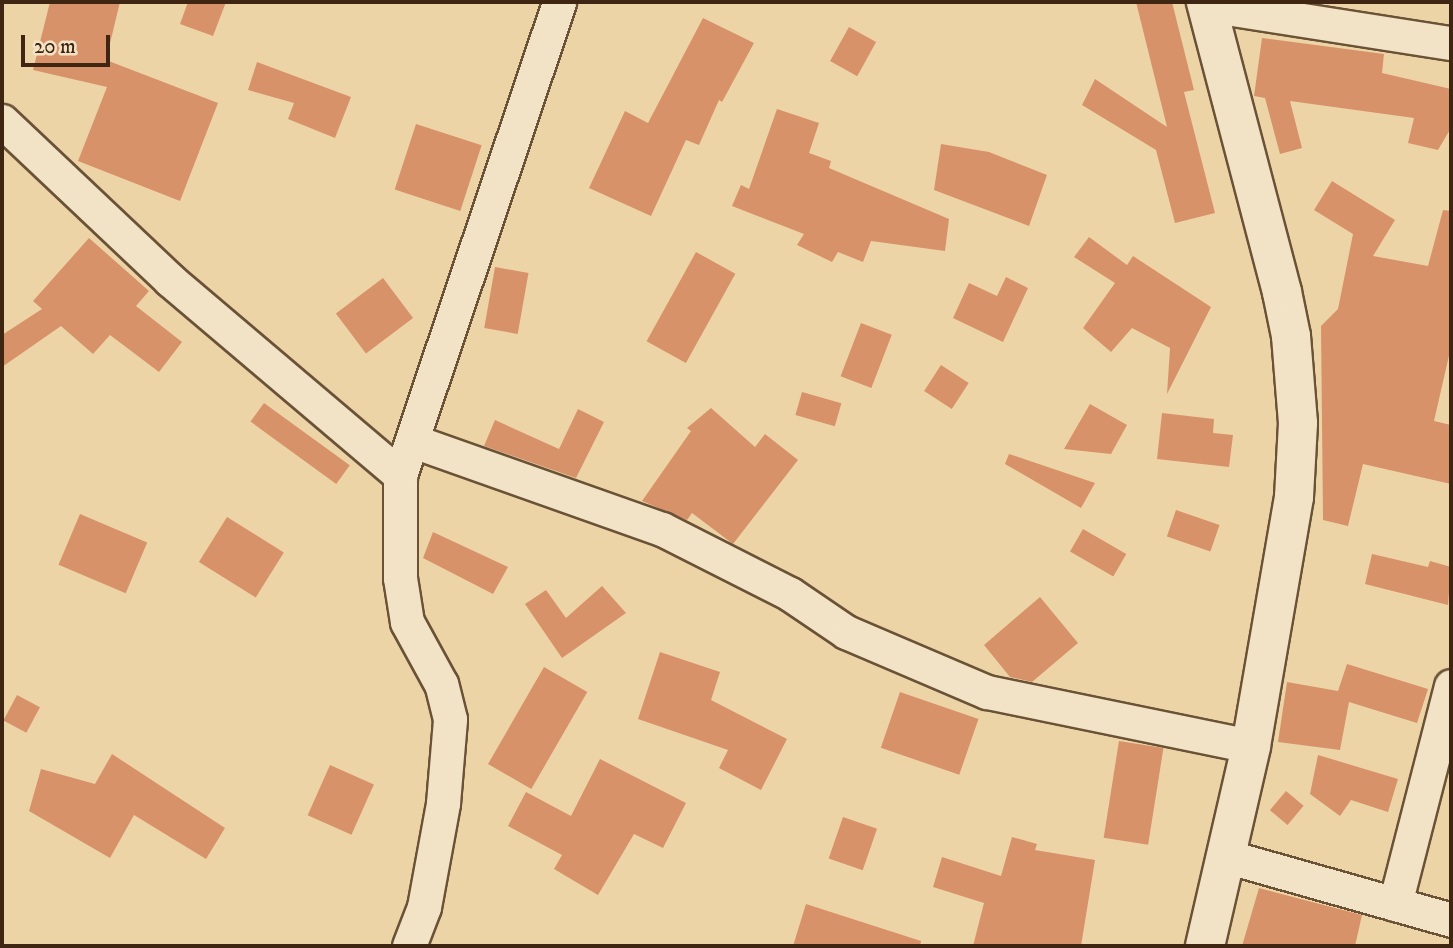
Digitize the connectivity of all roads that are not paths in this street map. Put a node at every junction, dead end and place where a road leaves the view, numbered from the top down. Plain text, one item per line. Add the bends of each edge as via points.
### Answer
1 (559, 2) edge
2 (1207, 4) edge
3 (1451, 43) edge
4 (2, 121) edge
5 (413, 441) junction
6 (400, 474) junction
7 (1451, 687) edge
8 (1251, 746) junction
9 (1229, 857) junction
10 (1395, 904) junction
11 (1451, 920) edge
12 (409, 946) edge
13 (1205, 946) edge

1 - 5 street
2 - 3 street
2 - 8 main road via 1282,292 1296,374 1294,497
4 - 6 street via 170,280
5 - 6 street
5 - 8 street via 662,529 790,594 846,632 987,692
6 - 12 street via 400,578 407,622 441,684 450,719 443,803 424,907
7 - 10 street
8 - 9 main road
9 - 10 street
9 - 13 main road
10 - 11 street

